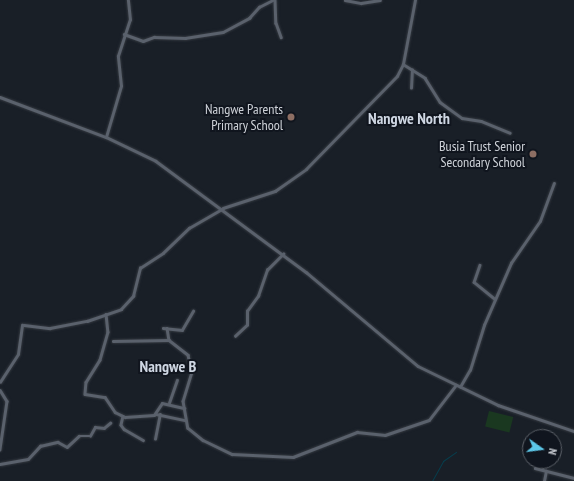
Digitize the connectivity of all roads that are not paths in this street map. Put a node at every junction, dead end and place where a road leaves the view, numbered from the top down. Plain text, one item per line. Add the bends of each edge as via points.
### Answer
1 (128, 0) edge
2 (274, 0) edge
3 (344, 0) edge
4 (380, 0) edge
5 (415, 0) edge
6 (124, 34) junction
7 (281, 37) dead end
8 (403, 64) junction
9 (412, 70) junction
10 (411, 88) dead end
11 (0, 97) edge
12 (510, 133) dead end
13 (106, 137) junction
14 (554, 183) dead end
15 (223, 208) junction
16 (283, 254) junction
17 (480, 265) dead end
18 (495, 299) junction
19 (193, 311) dead end
20 (106, 314) junction
21 (163, 328) dead end
22 (167, 328) junction
23 (235, 336) dead end
24 (169, 340) junction
25 (114, 341) dead end
26 (177, 380) dead end
27 (0, 382) edge
28 (456, 385) junction
29 (460, 387) junction
30 (0, 390) edge
31 (169, 403) junction
32 (185, 408) junction
33 (156, 414) junction
34 (160, 414) junction
35 (123, 416) junction
36 (185, 420) junction
37 (110, 423) dead end
38 (574, 431) edge
39 (155, 439) dead end
40 (143, 440) dead end
41 (0, 450) edge
42 (1, 462) edge
43 (539, 469) edge
44 (546, 471) junction
45 (570, 477) junction
46 (574, 478) edge
47 (544, 481) edge
48 (573, 481) edge

1 - 6 street via 130,16
2 - 6 street via 259,7 249,18 223,32 185,38 154,37 143,41
2 - 7 street via 276,24
3 - 4 street
5 - 8 street
6 - 13 street via 118,56 121,86
8 - 9 street
8 - 15 street via 388,88 296,178 268,194
9 - 10 street
9 - 12 street via 425,78 440,102 462,118 481,121
11 - 13 street
13 - 15 street via 159,163
14 - 18 street via 540,221 515,254 502,290
15 - 16 street
15 - 20 street via 189,228 163,253 140,268 130,302
16 - 23 street via 267,270 258,296 247,311 247,325
16 - 28 street via 333,293 404,356
17 - 18 street via 474,282
18 - 29 street via 475,358
19 - 22 street via 182,330
20 - 27 street via 50,328 23,325 18,354
20 - 35 street via 108,332 100,360 84,390 85,394 105,397 115,412
21 - 22 street
22 - 24 street
24 - 25 street
24 - 32 street via 188,355 192,372 183,401
26 - 31 street
28 - 29 street
28 - 36 street via 433,416 419,424 378,437 357,432 293,457 227,452 197,436
29 - 38 street via 498,405
30 - 41 street via 7,401
31 - 32 street
31 - 33 street via 160,405
32 - 36 street
33 - 34 street
33 - 35 street
34 - 36 street
34 - 39 street
35 - 40 street via 121,425 124,429
37 - 42 street via 104,428 95,427 90,436 79,436 67,447 58,442 40,446 28,459
43 - 44 street
44 - 45 street
44 - 47 street
45 - 46 street
45 - 48 street

